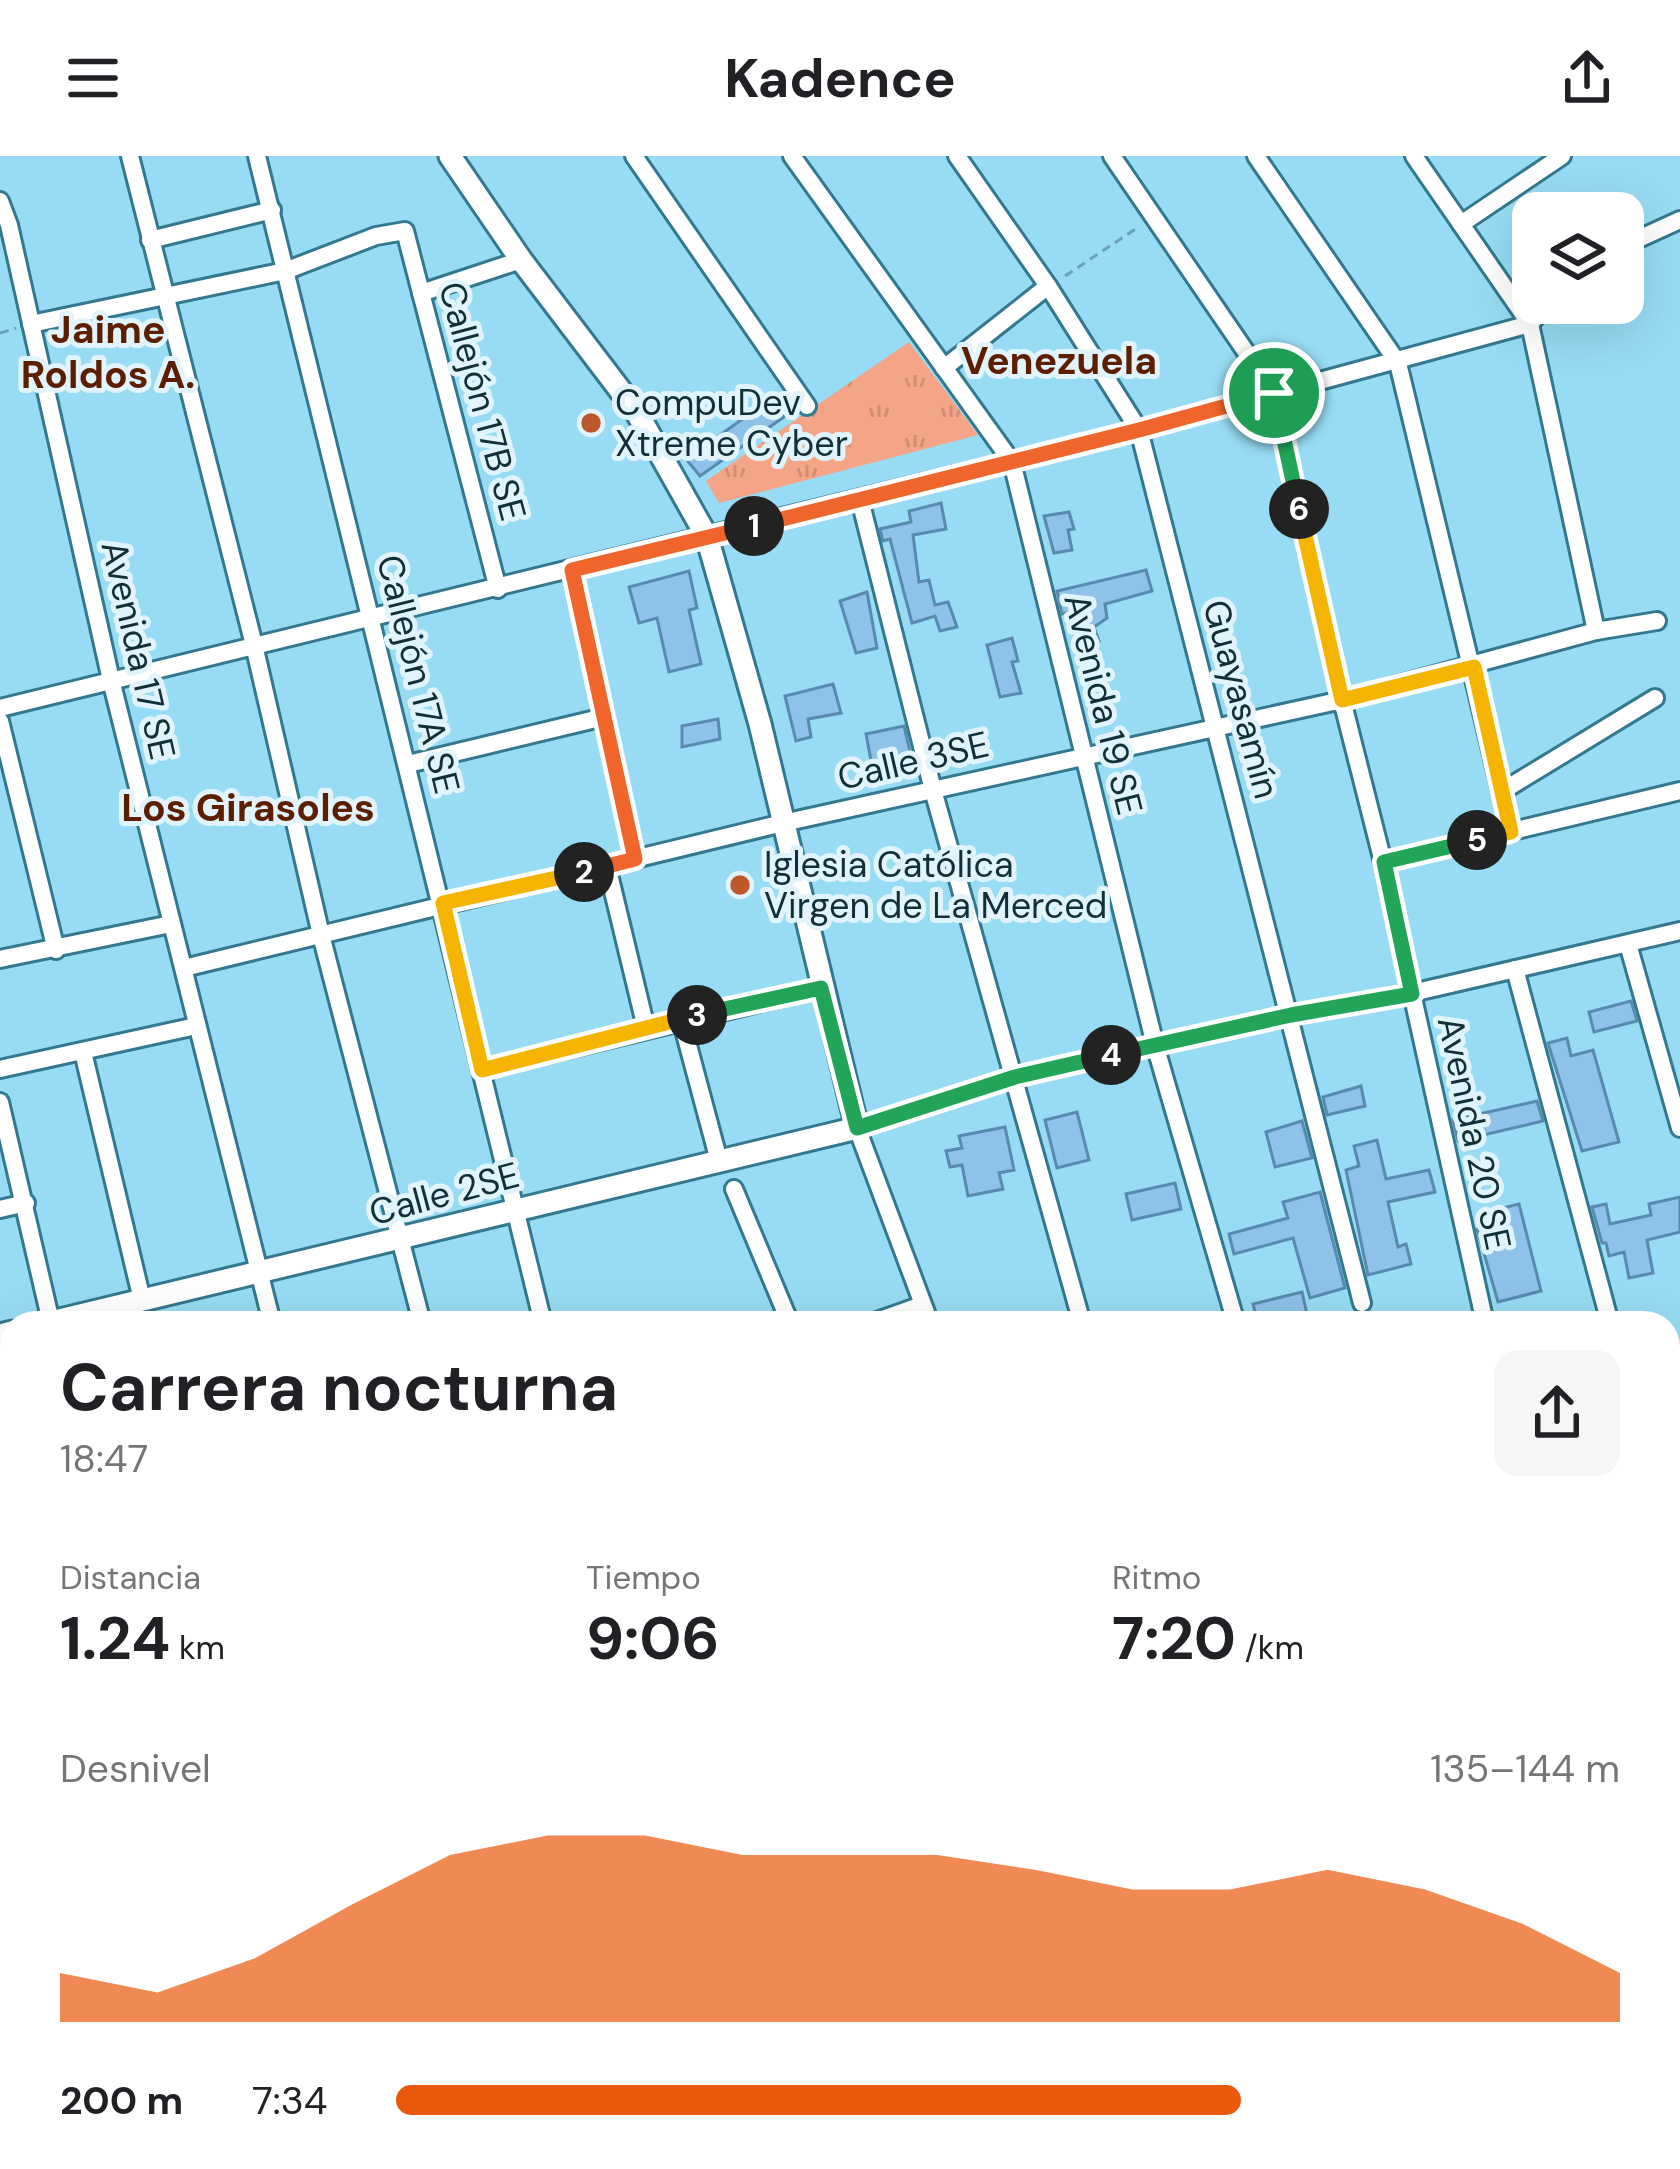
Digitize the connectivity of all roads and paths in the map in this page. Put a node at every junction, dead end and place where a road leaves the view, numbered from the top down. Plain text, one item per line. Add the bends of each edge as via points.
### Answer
1 (130, 156) edge
2 (257, 156) edge
3 (450, 156) edge
4 (634, 156) edge
5 (792, 156) edge
6 (957, 156) edge
7 (1112, 156) edge
8 (1256, 156) edge
9 (1414, 156) edge
10 (1562, 156) edge
11 (0, 201) edge
12 (272, 210) junction
13 (1154, 218) junction
14 (1680, 220) edge
15 (1461, 224) junction
16 (1644, 236) edge
17 (150, 240) junction
18 (521, 260) junction
19 (285, 271) junction
20 (1048, 286) junction
21 (421, 293) junction
22 (163, 295) junction
23 (1512, 298) edge
24 (31, 324) junction
25 (1530, 324) joint
26 (1399, 362) junction
27 (944, 368) junction
28 (1274, 393) junction
29 (807, 406) dead end
30 (1139, 430) junction
31 (1012, 462) junction
32 (860, 500) junction
33 (707, 538) junction
34 (572, 570) junction
35 (498, 589) junction
36 (370, 615) junction
37 (1657, 621) dead end
38 (1596, 632) junction
39 (254, 645) junction
40 (1474, 667) junction
41 (111, 680) junction
42 (1655, 698) dead end
43 (1342, 700) junction
44 (0, 707) edge
45 (604, 717) junction
46 (0, 721) edge
47 (1216, 728) junction
48 (1082, 756) junction
49 (408, 764) junction
50 (933, 790) junction
51 (1680, 790) edge
52 (1502, 792) junction
53 (783, 823) junction
54 (1511, 832) junction
55 (635, 859) junction
56 (1384, 862) junction
57 (608, 866) junction
58 (443, 903) junction
59 (172, 924) junction
60 (1680, 931) edge
61 (321, 934) junction
62 (1628, 944) junction
63 (56, 950) junction
64 (0, 959) edge
65 (184, 968) junction
66 (1515, 969) junction
67 (821, 988) junction
68 (1412, 994) junction
69 (1291, 1015) junction
70 (681, 1019) junction
71 (196, 1026) junction
72 (646, 1028) junction
73 (1155, 1045) junction
74 (83, 1052) junction
75 (0, 1069) edge
76 (482, 1070) junction
77 (1015, 1077) junction
78 (0, 1102) edge
79 (857, 1128) junction
80 (1680, 1128) edge
81 (719, 1161) junction
82 (734, 1189) dead end
83 (26, 1203) junction
84 (515, 1208) junction
85 (0, 1209) edge
86 (400, 1239) junction
87 (259, 1273) junction
88 (1362, 1303) dead end
89 (922, 1305) junction
90 (132, 1309) edge
91 (47, 1311) edge
92 (269, 1311) edge
93 (419, 1311) edge
94 (540, 1311) edge
95 (785, 1311) edge
96 (905, 1311) edge
97 (925, 1311) edge
98 (1079, 1311) edge
99 (1233, 1311) edge
100 (1482, 1311) edge
101 (1607, 1311) edge

1 - 17 street
2 - 12 street, Callejón 17A SE
3 - 18 street
4 - 29 street
5 - 27 street, Avenida 19 SE
6 - 20 street, Guayasamín
7 - 13 street, Avenida 20 SE
8 - 26 street
9 - 15 street
10 - 15 street
11 - 24 street, Avenida 17 SE
12 - 17 street
12 - 19 street, Callejón 17A SE
13 - 20 path
13 - 28 street, Avenida 20 SE
14 - 16 street
15 - 23 street
17 - 22 street
18 - 21 street
18 - 33 street via 636,411
19 - 21 street, Callejón 17B SE via 405,230
19 - 22 street
19 - 36 street, Callejón 17A SE
20 - 27 street
20 - 30 street, Guayasamín
21 - 35 street, Callejón 17B SE
22 - 24 street
22 - 39 street
24 - 41 street, Avenida 17 SE
25 - 26 street
25 - 38 street
26 - 28 street
26 - 40 street
27 - 31 street, Avenida 19 SE
28 - 30 street
28 - 43 street, Avenida 20 SE
30 - 31 street
30 - 47 street, Guayasamín
31 - 32 street
31 - 48 street, Avenida 19 SE
32 - 33 street
32 - 50 street
33 - 34 street
33 - 53 street
34 - 35 street
34 - 45 street
35 - 36 street
36 - 39 street
36 - 49 street, Callejón 17A SE
37 - 38 street, Calle 3SE
38 - 40 street, Calle 3SE
39 - 41 street
39 - 61 street
40 - 43 street, Calle 3SE
40 - 52 street
41 - 44 street
41 - 59 street, Avenida 17 SE
42 - 52 street
43 - 47 street, Calle 3SE
43 - 56 street, Avenida 20 SE
45 - 49 street
45 - 55 street
46 - 63 street
47 - 48 street, Calle 3SE
47 - 69 street, Guayasamín
48 - 50 street, Calle 3SE
48 - 73 street, Avenida 19 SE
49 - 58 street, Callejón 17A SE
50 - 53 street, Calle 3SE
50 - 77 street
51 - 54 street
52 - 54 street
53 - 55 street, Calle 3SE
53 - 67 street
54 - 56 street
55 - 57 street, Calle 3SE
56 - 68 street, Avenida 20 SE
57 - 58 street, Calle 3SE
57 - 72 street
58 - 61 street, Calle 3SE
58 - 76 street, Callejón 17A SE
59 - 63 street
59 - 65 street, Avenida 17 SE
60 - 62 street
61 - 65 street, Calle 3SE
61 - 86 street
62 - 66 street
62 - 80 street
63 - 64 street
65 - 71 street, Avenida 17 SE
66 - 68 street
66 - 101 street
67 - 70 street
67 - 79 street
68 - 69 street
68 - 100 street, Avenida 20 SE
69 - 73 street
69 - 88 street, Guayasamín
70 - 72 street
70 - 81 street
71 - 74 street
71 - 87 street, Avenida 17 SE
72 - 76 street
73 - 77 street
73 - 99 street, Avenida 19 SE
74 - 75 street
74 - 90 street
76 - 84 street, Callejón 17A SE
77 - 79 street
77 - 98 street
78 - 83 street
79 - 81 street, Calle 2SE
79 - 89 street
81 - 84 street, Calle 2SE
82 - 95 street
83 - 85 street
83 - 91 street
84 - 86 street, Calle 2SE
84 - 94 street, Callejón 17A SE
86 - 87 street, Calle 2SE
86 - 93 street
87 - 90 street, Calle 2SE
87 - 92 street, Avenida 17 SE
89 - 96 street
89 - 97 street

